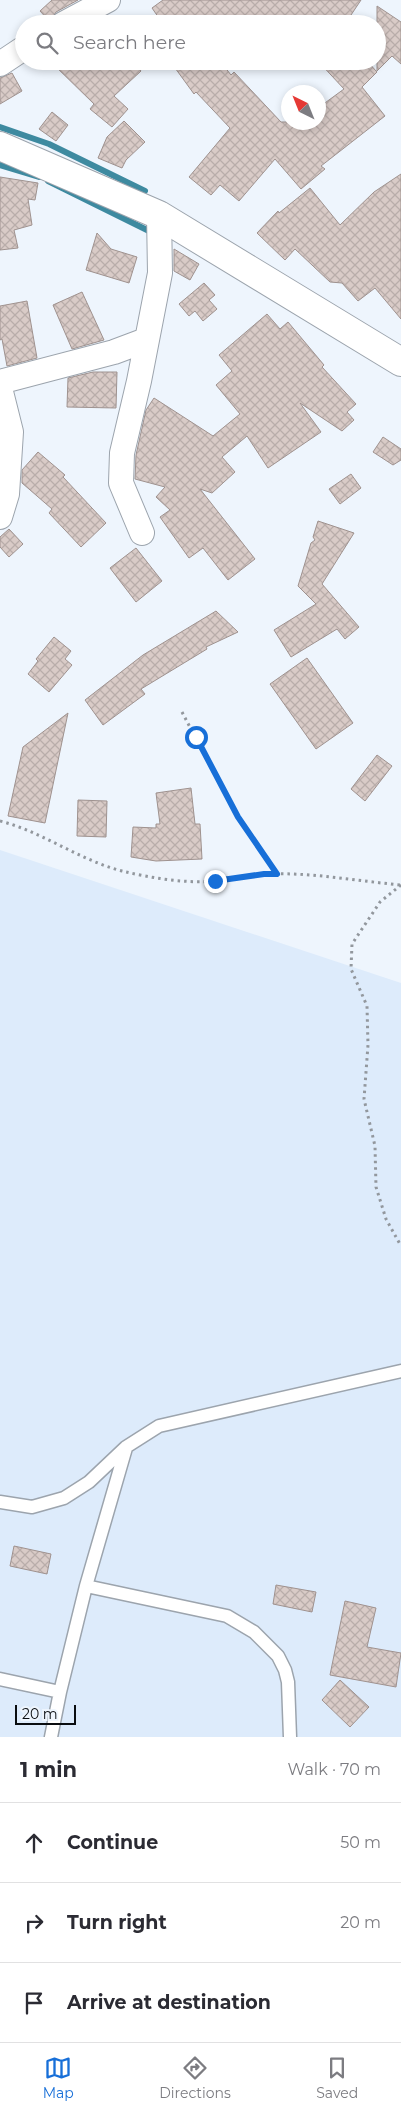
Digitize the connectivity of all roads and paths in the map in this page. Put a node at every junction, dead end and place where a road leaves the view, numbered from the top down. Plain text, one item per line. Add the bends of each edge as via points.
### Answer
1 (108, 0) edge
2 (80, 15) edge
3 (15, 54) edge
4 (0, 64) edge
5 (0, 146) edge
6 (159, 215) junction
7 (146, 340) junction
8 (401, 362) edge
9 (0, 382) edge
10 (0, 388) edge
11 (0, 517) edge
12 (142, 533) dead end
13 (182, 712) dead end
14 (0, 821) edge
15 (277, 874) junction
16 (401, 885) edge
17 (401, 1246) edge
18 (401, 1370) edge
19 (126, 1447) junction
20 (0, 1502) edge
21 (86, 1586) junction
22 (0, 1679) edge
23 (60, 1692) junction
24 (51, 1737) edge
25 (290, 1737) edge

1 - 2 street
3 - 4 street
5 - 6 main road
6 - 7 street via 160,273
6 - 8 main road
7 - 9 street
7 - 12 street via 122,453 121,483
10 - 11 street via 12,432 7,494
13 - 15 path via 238,817
14 - 15 path via 25,828 85,858 122,871 207,881
15 - 16 path via 342,876
16 - 17 path via 380,902 352,944 350,969 367,1006 364,1099 375,1146 376,1188 386,1219
18 - 19 lane via 159,1426
19 - 20 lane via 89,1482 64,1498 32,1507
19 - 21 lane
21 - 23 lane
21 - 25 lane via 227,1616 254,1632 278,1656 285,1670
22 - 23 lane
23 - 24 lane

